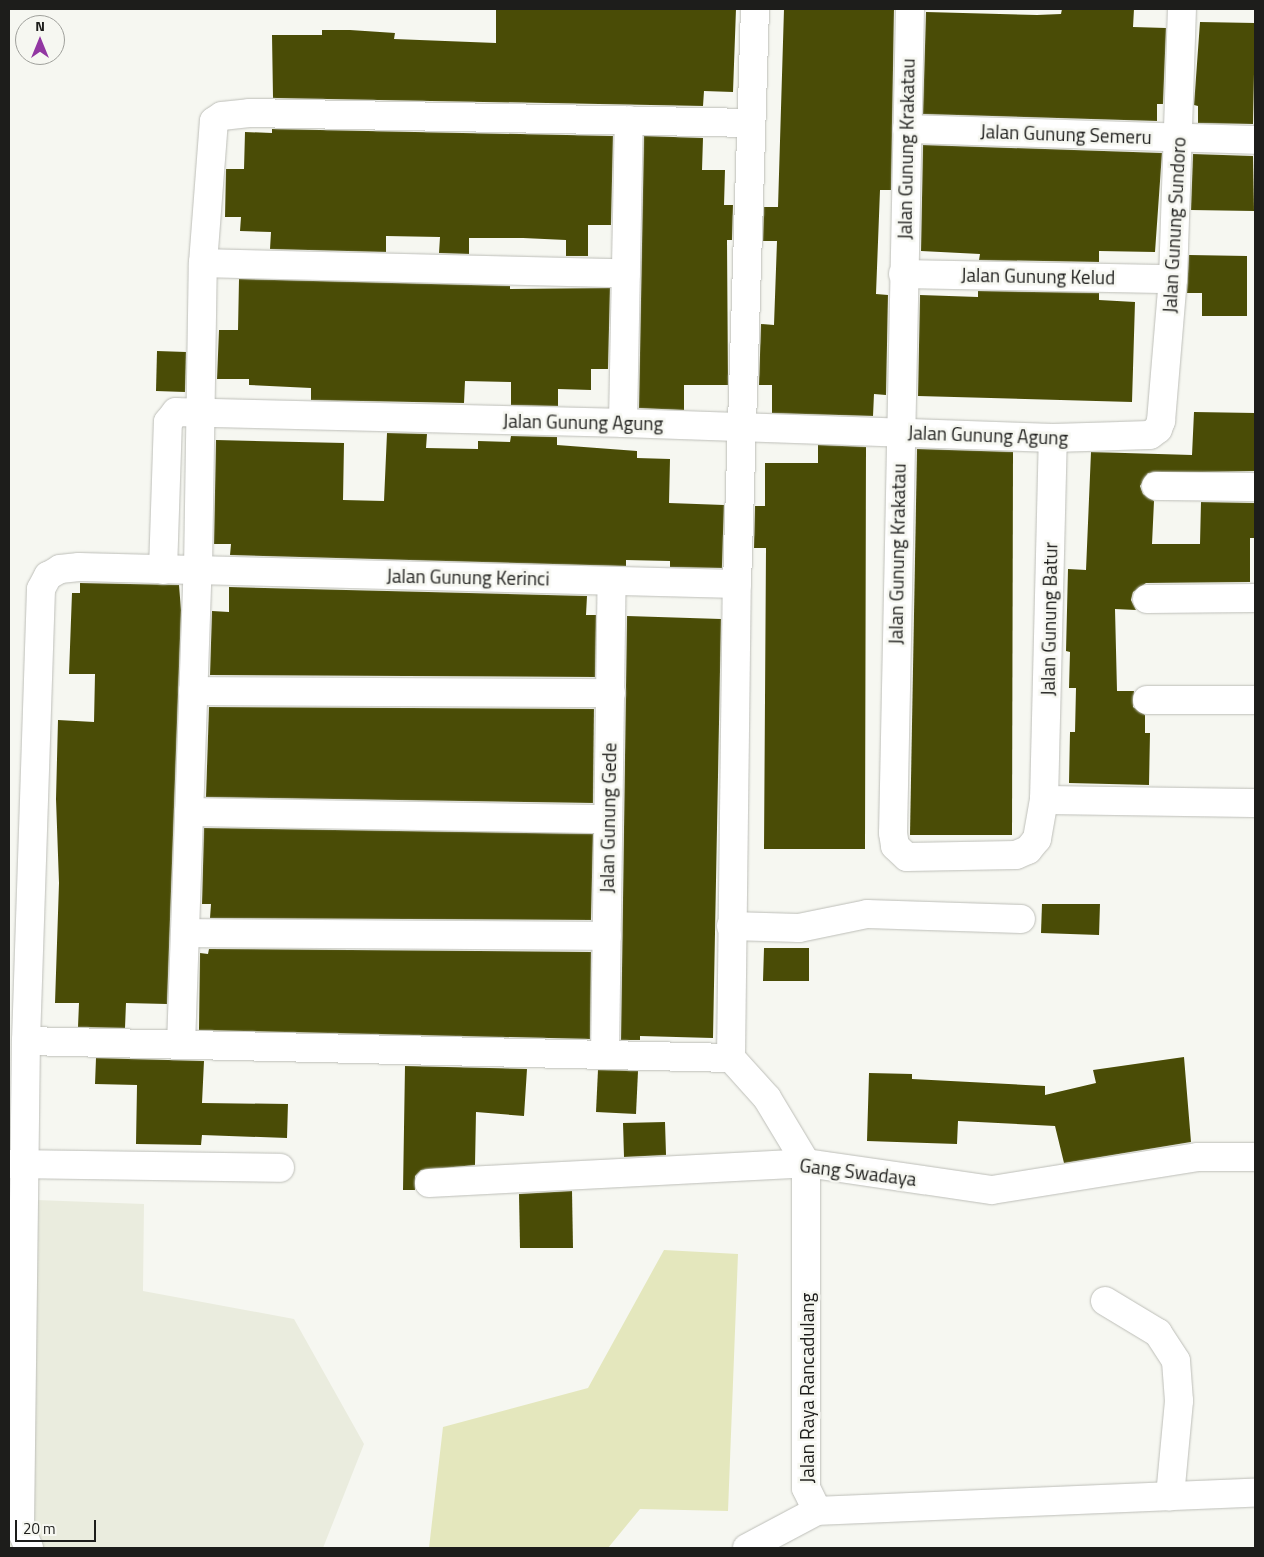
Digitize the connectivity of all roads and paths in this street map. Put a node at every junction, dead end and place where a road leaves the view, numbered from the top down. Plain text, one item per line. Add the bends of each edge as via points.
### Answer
1 (755, 9) edge
2 (910, 9) edge
3 (1182, 9) edge
4 (629, 120) junction
5 (752, 123) junction
6 (907, 129) junction
7 (1178, 138) junction
8 (1255, 140) edge
9 (203, 263) junction
10 (626, 273) junction
11 (903, 274) junction
12 (1173, 278) junction
13 (202, 414) junction
14 (623, 423) junction
15 (742, 427) junction
16 (899, 432) junction
17 (1150, 435) joint
18 (1053, 438) junction
19 (1156, 486) dead end
20 (1255, 487) edge
21 (163, 570) junction
22 (198, 570) junction
23 (612, 581) junction
24 (737, 584) junction
25 (1255, 598) edge
26 (1147, 599) dead end
27 (193, 691) junction
28 (611, 693) junction
29 (1147, 700) dead end
30 (1255, 700) edge
31 (1044, 800) junction
32 (1255, 804) edge
33 (189, 812) junction
34 (608, 819) junction
35 (1020, 919) dead end
36 (731, 926) junction
37 (185, 932) junction
38 (606, 936) junction
39 (26, 1041) junction
40 (181, 1045) junction
41 (605, 1055) junction
42 (731, 1058) junction
43 (1255, 1157) edge
44 (806, 1163) junction
45 (16, 1164) edge
46 (280, 1168) dead end
47 (429, 1183) dead end
48 (1105, 1301) dead end
49 (1255, 1493) edge
50 (1170, 1497) junction
51 (817, 1510) junction
52 (30, 1548) edge
53 (747, 1548) edge

1 - 5 street
2 - 6 street, Jalan Gunung Krakatau
3 - 7 street, Jalan Gunung Sundoro
4 - 5 street
4 - 9 street via 249,113 222,116 214,121 211,130
4 - 10 street
5 - 15 street
6 - 7 street, Jalan Gunung Semeru
6 - 11 street, Jalan Gunung Krakatau
7 - 8 street, Jalan Gunung Semeru
7 - 12 street, Jalan Gunung Sundoro
9 - 10 street
9 - 13 street
10 - 14 street
11 - 12 street, Jalan Gunung Kelud
11 - 16 street, Jalan Gunung Krakatau
12 - 17 street, Jalan Gunung Sundoro via 1161,421 1158,429
13 - 14 street, Jalan Gunung Agung
13 - 21 street, Jalan Gunung Agung via 176,412 168,422
13 - 22 street
14 - 15 street, Jalan Gunung Agung
15 - 16 street, Jalan Gunung Agung
15 - 24 street
16 - 18 street, Jalan Gunung Agung
16 - 31 street, Jalan Gunung Krakatau via 895,846 907,857 1016,855 1028,850 1037,839
17 - 18 street, Jalan Gunung Agung
18 - 31 street, Jalan Gunung Batur
19 - 20 street
21 - 22 street, Jalan Gunung Kerinci
21 - 39 street, Jalan Gunung Kerinci via 60,569 48,576 41,589
22 - 23 street, Jalan Gunung Kerinci
22 - 27 street
23 - 24 street, Jalan Gunung Kerinci
23 - 28 street, Jalan Gunung Gede
24 - 36 street
25 - 26 street
27 - 28 street
27 - 33 street
28 - 34 street, Jalan Gunung Gede
29 - 30 street
31 - 32 street
33 - 34 street
33 - 37 street
34 - 38 street, Jalan Gunung Gede
35 - 36 street via 867,914 799,928
36 - 42 street
37 - 38 street
37 - 40 street
38 - 41 street, Jalan Gunung Gede
39 - 40 street
39 - 45 street, Jalan Gunung Kerinci
40 - 41 street
41 - 42 street
42 - 44 street via 767,1098
43 - 44 street, Gang Swadaya via 1198,1158 992,1190
44 - 47 street, Gang Swadaya
44 - 51 street, Jalan Raya Rancadulang via 806,1488
45 - 46 street
45 - 52 street, Jalan Gunung Kerinci via 20,1528
48 - 50 street via 1158,1333 1176,1361 1179,1400
49 - 50 street, Jalan Raya Rancadulang
50 - 51 street, Jalan Raya Rancadulang
51 - 53 street

